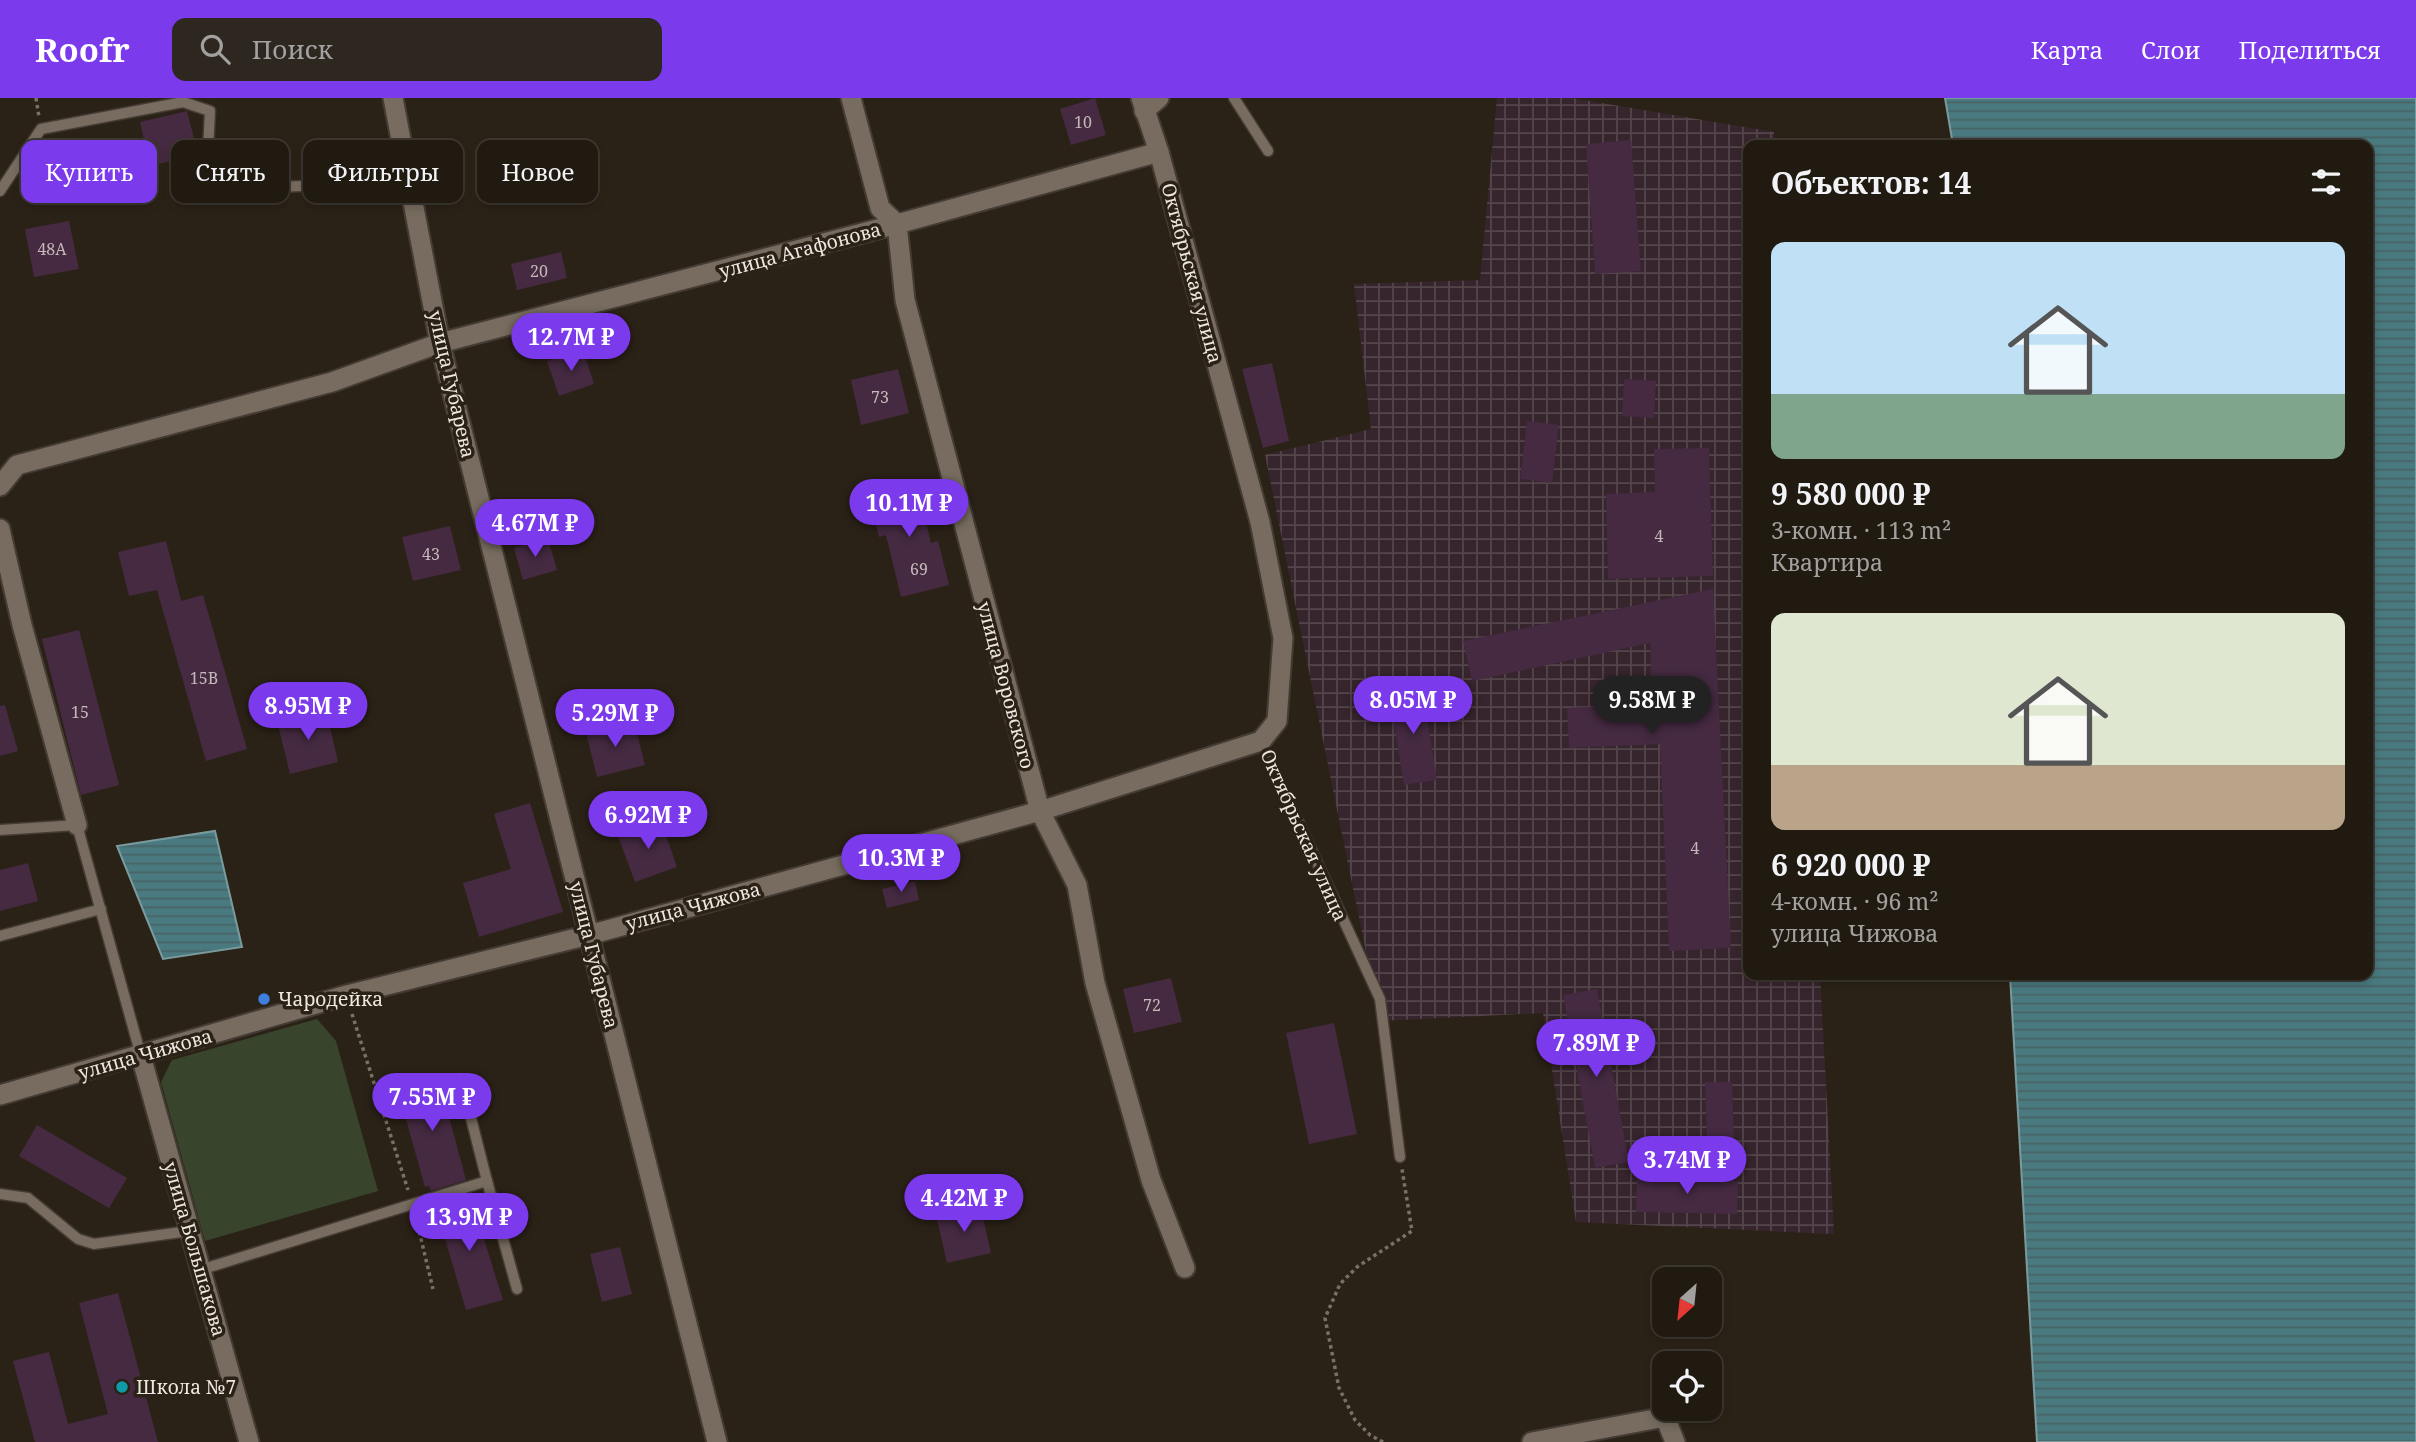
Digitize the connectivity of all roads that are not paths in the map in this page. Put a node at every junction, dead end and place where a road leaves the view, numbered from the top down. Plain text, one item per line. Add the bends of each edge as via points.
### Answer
1 (393, 98) edge
2 (851, 98) edge
3 (1234, 98) edge
4 (1148, 102) edge
5 (401, 140) edge
6 (1268, 151) dead end
7 (1159, 152) junction
8 (303, 187) edge
9 (0, 191) edge
10 (414, 203) edge
11 (897, 225) junction
12 (440, 343) junction
13 (2, 477) edge
14 (0, 529) edge
15 (1261, 741) junction
16 (1040, 811) junction
17 (77, 825) junction
18 (0, 830) edge
19 (101, 909) junction
20 (589, 935) junction
21 (0, 936) edge
22 (141, 1056) junction
23 (461, 1079) dead end
24 (0, 1094) edge
25 (1400, 1157) road end
26 (487, 1181) junction
27 (0, 1194) edge
28 (189, 1231) junction
29 (1185, 1268) dead end
30 (200, 1270) junction
31 (517, 1289) dead end
32 (249, 1442) edge
33 (717, 1442) edge
34 (1532, 1442) edge
35 (1675, 1442) edge

1 - 5 street, улица Губарева
2 - 11 street, улица Воровского via 880,208
3 - 6 lane
4 - 7 street, Октябрьская улица
7 - 11 street, улица Агафонова
7 - 15 street, Октябрьская улица via 1259,522 1283,638 1277,721
8 - 9 lane via 206,190 210,111 183,102 41,129
10 - 12 street, улица Губарева
11 - 12 street, улица Агафонова
11 - 16 street, улица Воровского via 905,300
12 - 13 street, улица Агафонова via 332,383 17,466
12 - 20 street, улица Губарева
14 - 17 street
15 - 16 street, улица Чижова
15 - 25 lane, Октябрьская улица via 1380,999
16 - 20 street, улица Чижова
16 - 29 street, улица Воровского via 1077,885 1095,982 1147,1167
17 - 18 lane
17 - 19 lane
19 - 21 lane
19 - 22 lane
20 - 22 street, улица Чижова via 347,995
20 - 33 street, улица Губарева
22 - 24 street, улица Чижова
22 - 28 street, улица Большакова
23 - 26 lane
26 - 30 lane
26 - 31 lane
27 - 28 lane via 28,1198 78,1239 94,1244
28 - 30 street, улица Большакова
30 - 32 street, улица Большакова
34 - 35 street via 1665,1417

